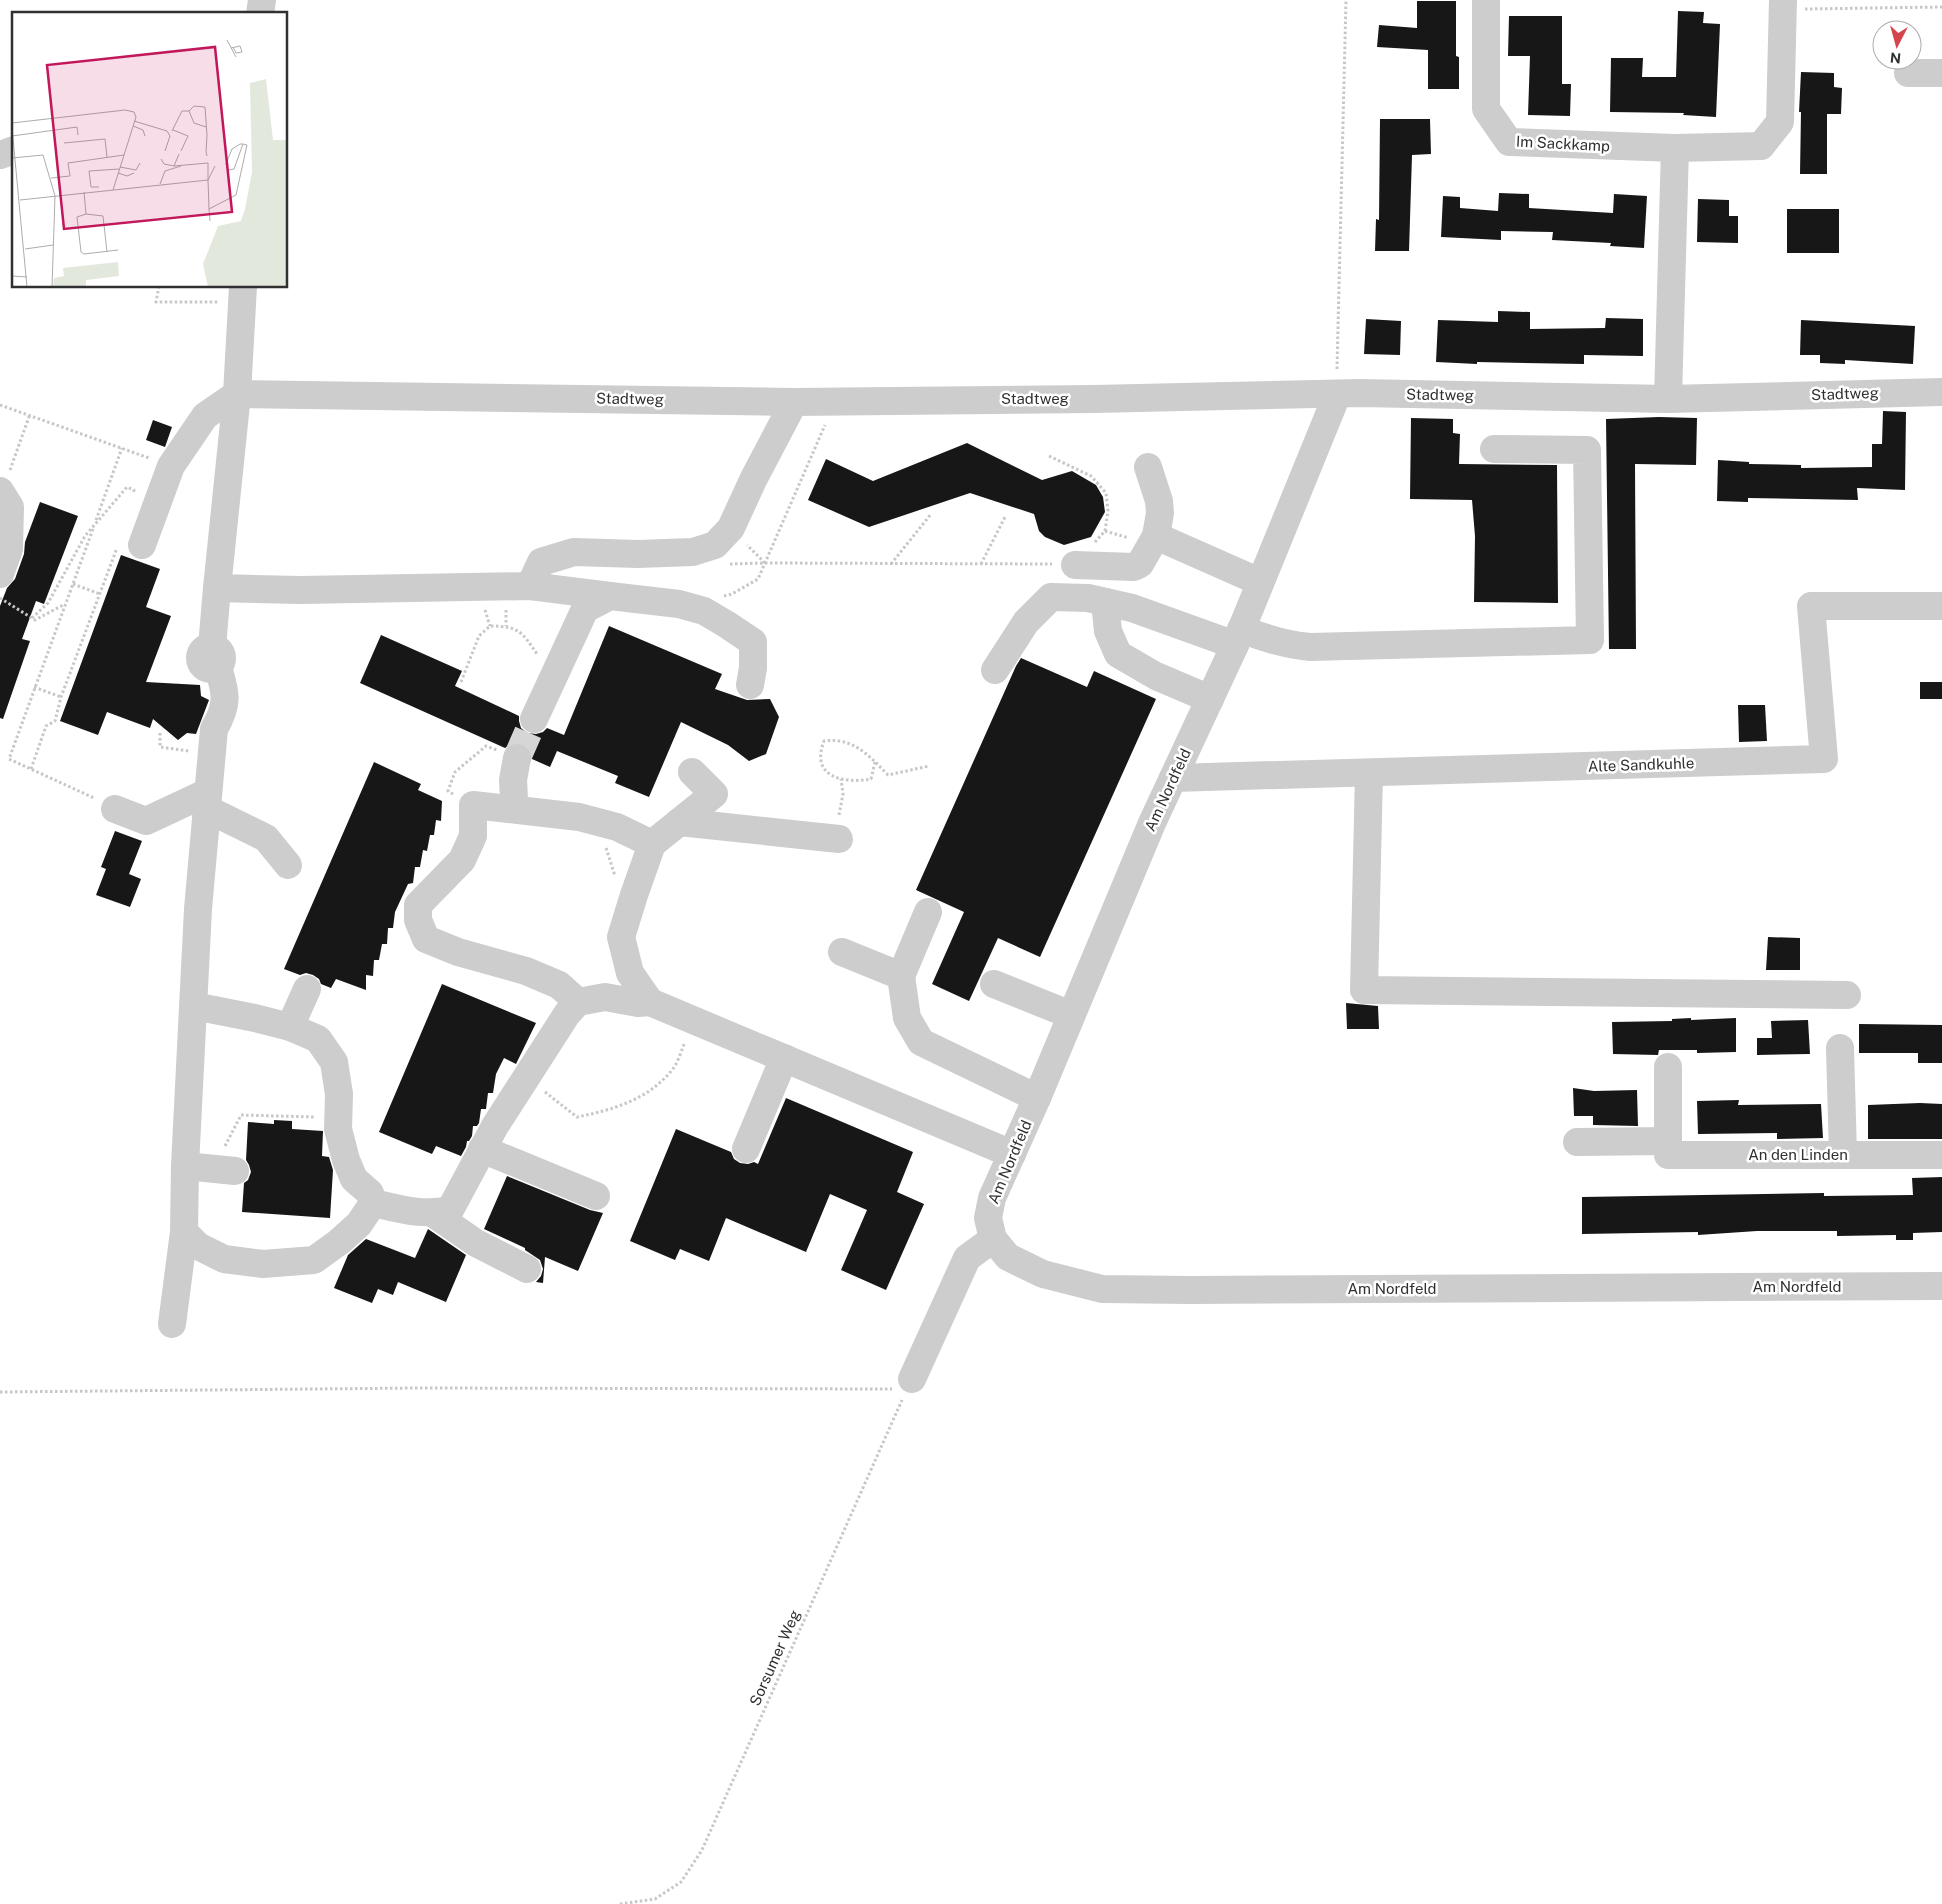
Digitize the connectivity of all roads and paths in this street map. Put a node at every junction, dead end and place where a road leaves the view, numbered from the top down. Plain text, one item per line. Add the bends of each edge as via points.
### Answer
1 (1346, 0) edge
2 (1486, 0) edge
3 (1783, 5) edge
4 (1942, 7) edge
5 (1908, 73) dead end
6 (1942, 73) edge
7 (1675, 148) junction
8 (12, 151) edge
9 (0, 155) edge
10 (159, 288) edge
11 (243, 294) edge
12 (1942, 392) edge
13 (237, 394) junction
14 (1337, 395) junction
15 (1668, 399) junction
16 (836, 401) junction
17 (794, 402) junction
18 (0, 405) edge
19 (30, 414) junction
20 (122, 448) junction
21 (1494, 449) dead end
22 (1049, 456) dead end
23 (171, 466) junction
24 (1148, 467) dead end
25 (134, 490) dead end
26 (1, 492) edge
27 (931, 514) dead end
28 (1006, 515) dead end
29 (94, 524) junction
30 (1156, 536) junction
31 (142, 545) dead end
32 (115, 552) dead end
33 (765, 563) junction
34 (891, 564) junction
35 (980, 564) junction
36 (1075, 565) junction
37 (0, 574) edge
38 (1260, 582) junction
39 (73, 584) junction
40 (530, 586) junction
41 (218, 588) junction
42 (100, 594) junction
43 (610, 596) junction
44 (723, 596) dead end
45 (0, 598) edge
46 (1105, 602) junction
47 (65, 604) junction
48 (1942, 606) edge
49 (32, 618) junction
50 (1238, 637) junction
51 (995, 670) dead end
52 (461, 682) dead end
53 (551, 682) junction
54 (750, 685) dead end
55 (34, 688) junction
56 (61, 697) junction
57 (1210, 699) junction
58 (534, 719) tunnel mouth
59 (160, 732) dead end
60 (212, 755) junction
61 (517, 758) joint
62 (875, 762) junction
63 (929, 766) dead end
64 (31, 769) junction
65 (692, 772) dead end
66 (1369, 772) junction
67 (1173, 778) junction
68 (841, 779) junction
69 (207, 801) junction
70 (473, 806) junction
71 (509, 808) junction
72 (115, 809) joint
73 (597, 821) junction
74 (679, 822) junction
75 (839, 839) joint
76 (652, 844) junction
77 (288, 865) dead end
78 (616, 877) dead end
79 (928, 912) dead end
80 (842, 952) dead end
81 (901, 976) junction
82 (994, 984) dead end
83 (307, 989) dead end
84 (1847, 995) dead end
85 (578, 1002) junction
86 (650, 1002) junction
87 (194, 1006) junction
88 (1071, 1015) junction
89 (694, 1021) junction
90 (290, 1027) junction
91 (1840, 1048) dead end
92 (784, 1058) junction
93 (1668, 1067) dead end
94 (528, 1076) junction
95 (1037, 1098) junction
96 (338, 1117) junction
97 (1668, 1141) junction
98 (1577, 1142) dead end
99 (482, 1149) junction
100 (746, 1149) dead end
101 (1012, 1154) junction
102 (1843, 1155) junction
103 (1942, 1155) edge
104 (229, 1160) joint
105 (185, 1166) junction
106 (596, 1196) dead end
107 (373, 1203) junction
108 (434, 1214) junction
109 (184, 1232) junction
110 (993, 1239) junction
111 (527, 1269) dead end
112 (1942, 1286) edge
113 (172, 1324) dead end
114 (910, 1384) junction
115 (0, 1392) edge
116 (620, 1904) edge

1 - 14 path
2 - 7 street, Im Sackkamp via 1486,109 1509,142
3 - 4 path
3 - 7 street, Im Sackkamp via 1780,122 1761,146
5 - 6 street
7 - 15 street
8 - 9 street
10 - 11 path via 156,302
11 - 13 street
12 - 15 street, Stadtweg
13 - 17 street, Stadtweg
13 - 23 street via 205,416
13 - 41 street
14 - 15 street, Stadtweg
14 - 16 street, Stadtweg
14 - 38 street, Am Nordfeld
16 - 17 street, Stadtweg
16 - 33 path
17 - 40 street via 731,528 715,545 693,552 674,553 574,552 541,562
18 - 19 path
19 - 20 path
19 - 26 path
20 - 23 path
20 - 29 path
21 - 50 street via 1587,450 1590,640 1310,647
22 - 36 path via 1091,476 1106,493 1105,531
23 - 31 street
24 - 30 street via 1160,513
25 - 29 path via 127,487
26 - 37 street via 10,507 9,549
27 - 34 path
28 - 35 path
29 - 39 path
29 - 49 path via 48,603
30 - 36 street via 1140,564 1134,567
30 - 38 street
32 - 42 path
33 - 34 path
33 - 44 path via 758,579
34 - 35 path
35 - 36 path
38 - 50 street, Am Nordfeld
39 - 42 path
39 - 47 path
40 - 41 street via 497,591
40 - 43 street
41 - 60 street via 215,657 224,688 224,713 214,729
42 - 56 path
43 - 53 street via 585,609
43 - 54 street via 679,604 704,611 726,624 753,642
45 - 49 path
46 - 50 street
46 - 51 street via 1051,597 1026,622
46 - 57 street via 1108,631 1118,654 1156,676
47 - 49 path via 35,620
47 - 55 path
48 - 66 street, Alte Sandkuhle via 1811,606 1824,759
50 - 57 street, Am Nordfeld
52 - 53 path via 479,636 490,626 506,626 522,632
53 - 58 street
55 - 56 path
55 - 64 path via 9,759
56 - 64 path via 55,721 46,726
57 - 67 street, Am Nordfeld
59 - 60 path via 160,747
60 - 69 street
61 - 70 path via 486,746 454,772 448,791
61 - 71 street via 514,799
62 - 63 path via 888,775
62 - 68 path via 871,778 859,781
62 - 68 path via 862,748 836,740 824,742 820,753 822,766 830,775
64 - 72 path
65 - 74 street via 714,794
66 - 67 street, Alte Sandkuhle
66 - 84 street via 1364,990
67 - 88 street, Am Nordfeld
68 - 75 path
69 - 72 street via 146,821
69 - 77 street via 266,838
69 - 87 street
70 - 71 street
70 - 85 street via 473,836 462,860 418,905 418,920 426,938 458,952 526,971 559,986
71 - 73 street
73 - 76 street
73 - 78 path
74 - 75 street
74 - 76 street
76 - 86 street via 621,937 630,973
79 - 81 street
80 - 81 street
81 - 95 street via 907,1018 921,1042
82 - 88 street
83 - 90 street
85 - 86 street via 605,997
85 - 94 street
86 - 89 street
87 - 90 street
87 - 105 street
88 - 95 street, Am Nordfeld
89 - 92 street
89 - 94 path via 673,1069 649,1093 613,1109 577,1117
90 - 96 street via 318,1040 334,1062 339,1094
91 - 102 street
92 - 100 street
92 - 101 street
93 - 97 street
94 - 99 street
95 - 101 street, Am Nordfeld
96 - 104 path via 241,1115 227,1144
96 - 107 street via 346,1160 354,1179 370,1192
97 - 98 street
97 - 102 street, An den Linden via 1668,1155
99 - 106 street
99 - 108 street via 450,1210
101 - 110 street, Am Nordfeld via 992,1198 988,1218
102 - 103 street, An den Linden
104 - 105 street
105 - 109 street
107 - 108 street
107 - 109 street via 359,1224 314,1260 263,1264 224,1259 198,1246
108 - 111 street via 476,1243
109 - 113 street
110 - 112 street, Am Nordfeld via 1008,1257 1043,1274 1102,1289
110 - 114 street via 967,1258
114 - 115 path
114 - 116 path, Sorsumer Weg via 702,1850 681,1882 654,1899

